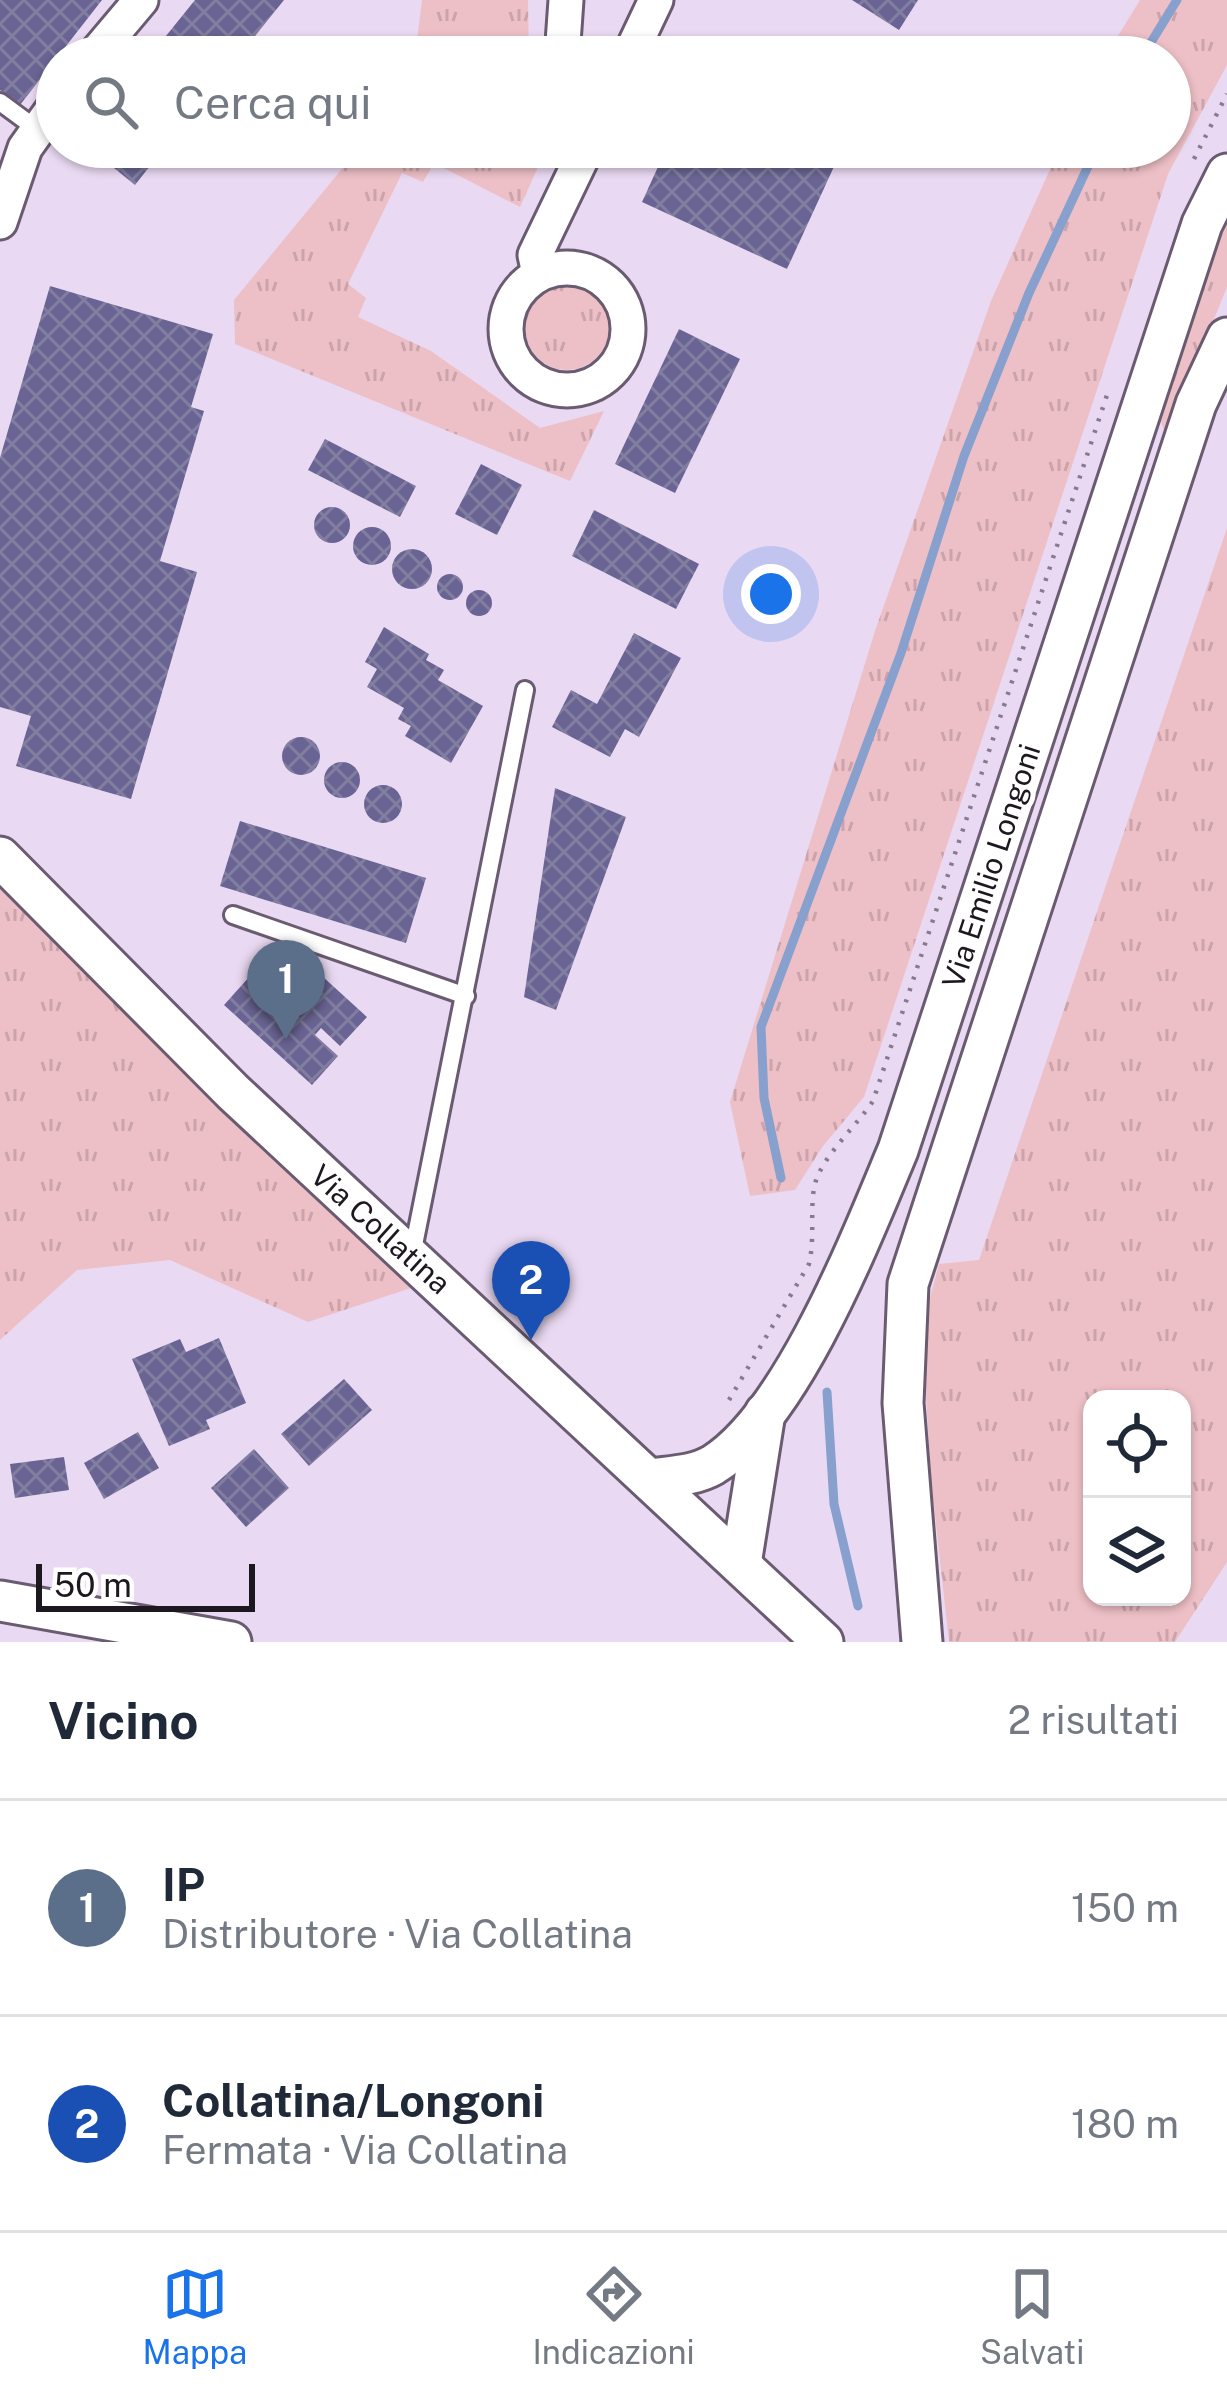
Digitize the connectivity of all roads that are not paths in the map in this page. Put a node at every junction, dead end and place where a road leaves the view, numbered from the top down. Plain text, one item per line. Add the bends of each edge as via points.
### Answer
1 (141, 0) edge
2 (566, 0) edge
3 (656, 0) edge
4 (111, 36) edge
5 (563, 36) edge
6 (639, 36) edge
7 (0, 101) edge
8 (36, 113) edge
9 (36, 133) edge
10 (577, 168) edge
11 (1208, 173) edge
12 (0, 222) edge
13 (539, 274) dead end
14 (1227, 338) edge
15 (525, 690) dead end
16 (0, 857) edge
17 (232, 915) dead end
18 (466, 996) junction
19 (412, 1256) junction
20 (765, 1413) junction
21 (650, 1479) junction
22 (741, 1564) junction
23 (0, 1600) edge
24 (231, 1642) edge
25 (823, 1642) edge
26 (922, 1642) edge

1 - 4 street
2 - 5 street
3 - 6 street
7 - 8 lane
9 - 12 street
10 - 13 street via 535,255
11 - 20 street, Via Emilio Longoni via 1202,224 898,1150 811,1342
14 - 26 street, Via Emilio Longoni via 1196,404 908,1284 903,1403
15 - 18 lane
16 - 19 street, Via Collatina via 232,1092
17 - 18 lane
18 - 19 lane
19 - 21 street, Via Collatina
20 - 21 street, Via Emilio Longoni via 713,1464
20 - 22 street
21 - 22 street, Via Collatina
22 - 25 street, Via Collatina
23 - 24 street

